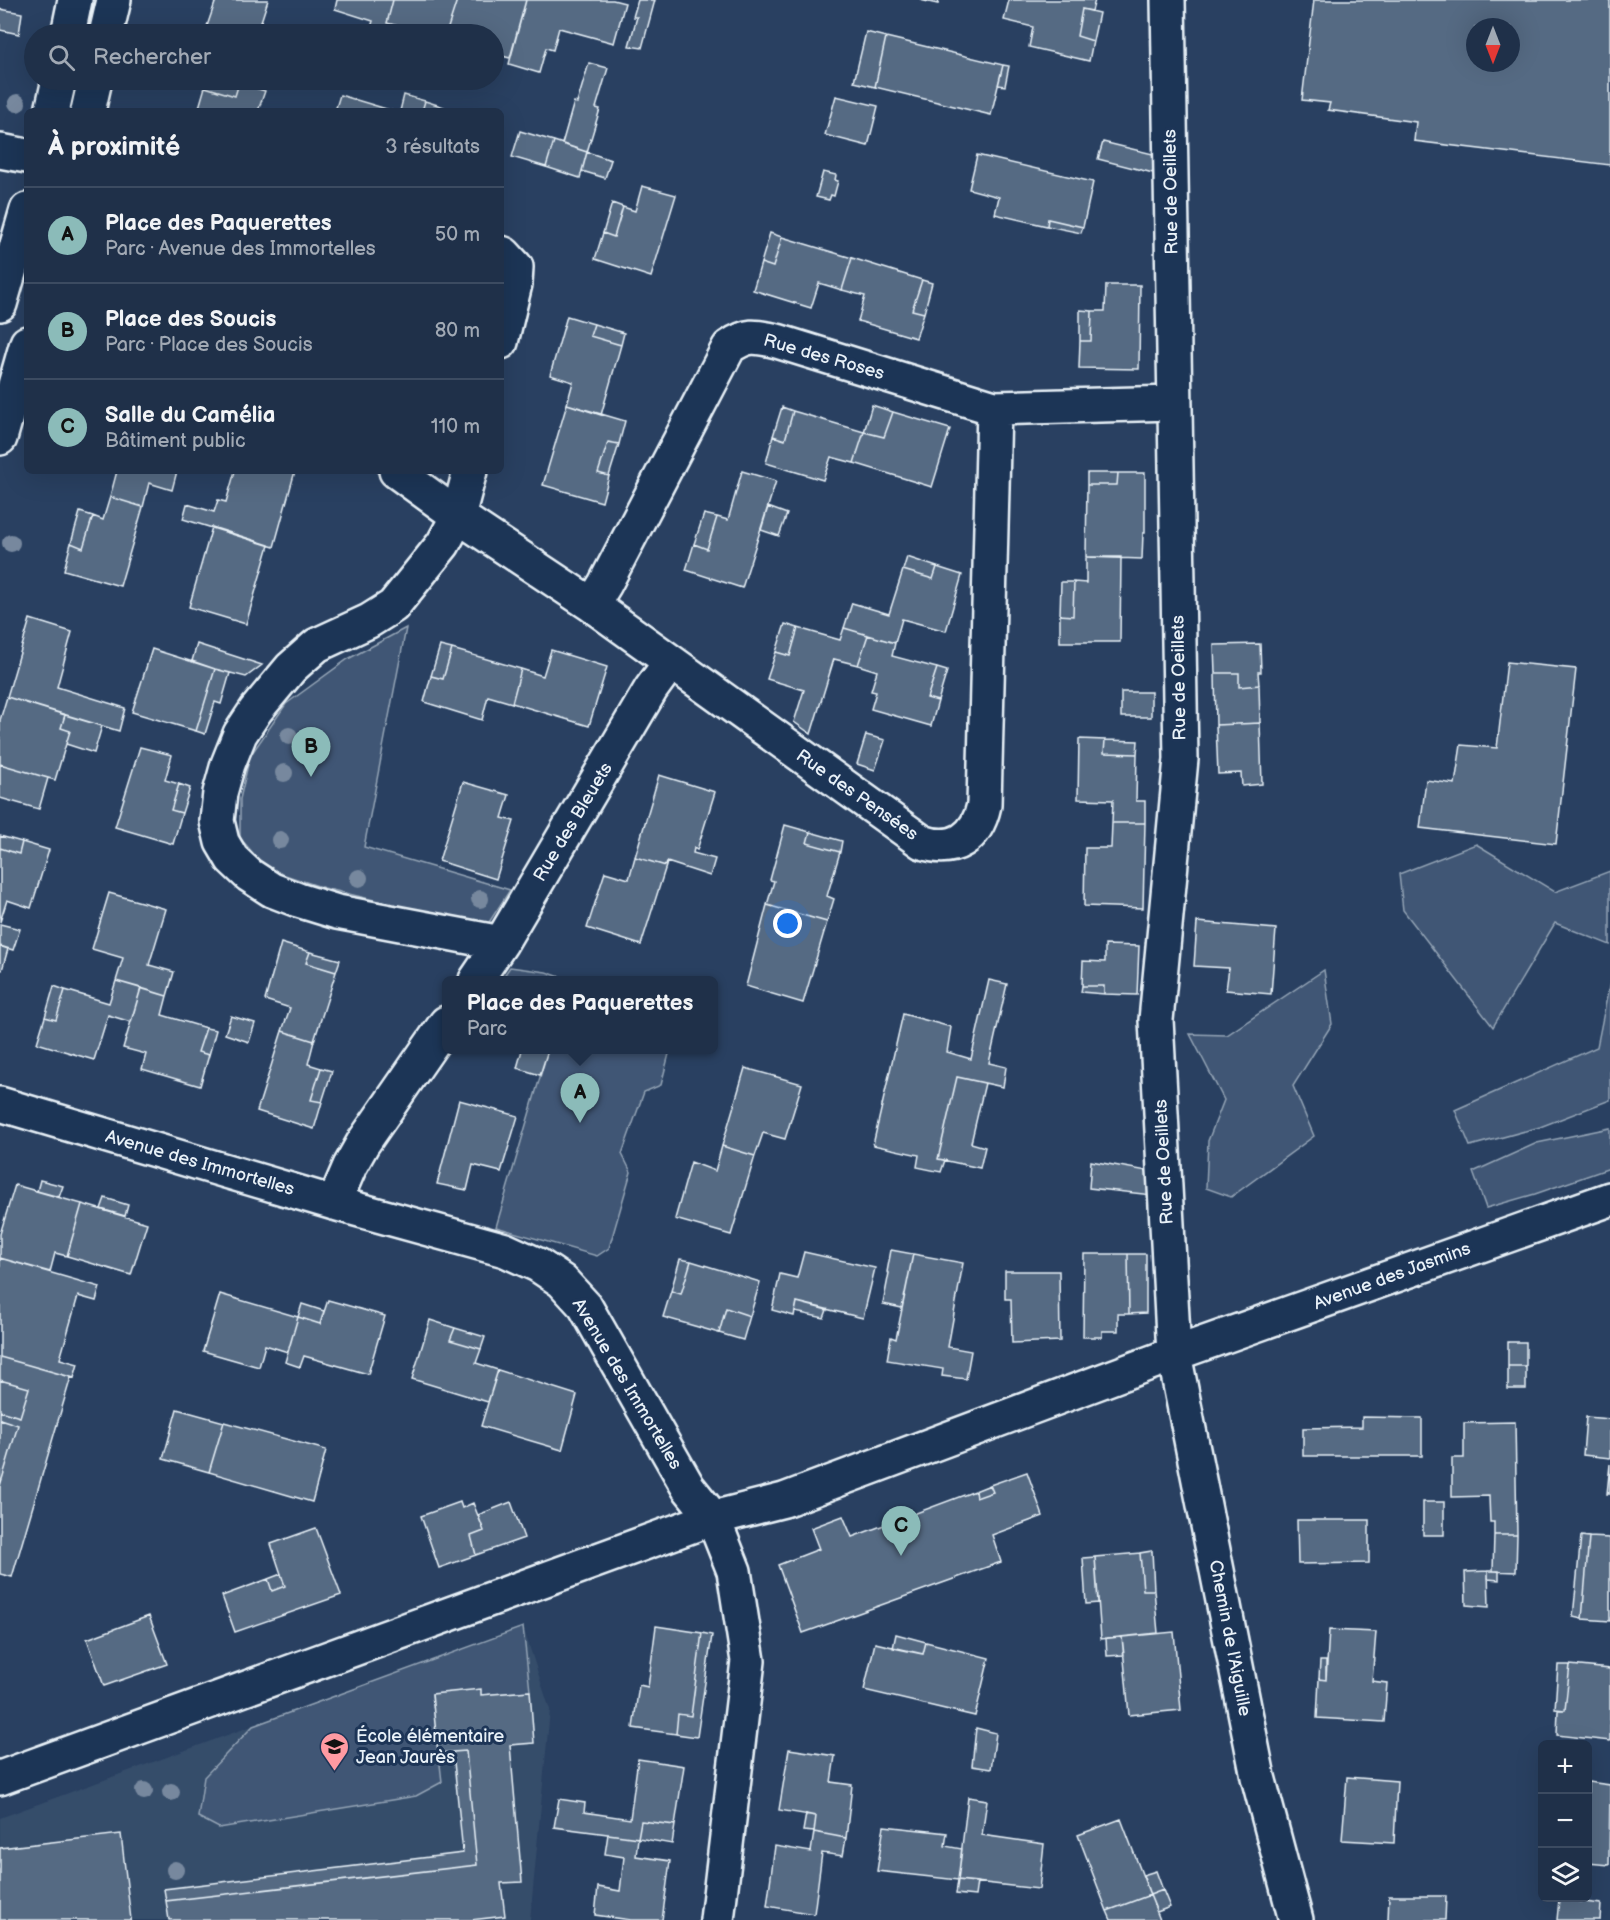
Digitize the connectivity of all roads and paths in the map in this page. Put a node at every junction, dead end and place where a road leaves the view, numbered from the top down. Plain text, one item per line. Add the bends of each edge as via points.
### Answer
1 (75, 0) edge
2 (114, 0) edge
3 (1168, 0) edge
4 (70, 24) edge
5 (108, 24) edge
6 (56, 90) edge
7 (93, 90) edge
8 (53, 108) edge
9 (89, 108) edge
10 (0, 151) edge
11 (24, 155) edge
12 (24, 220) edge
13 (504, 254) edge
14 (0, 304) edge
15 (504, 330) edge
16 (24, 354) edge
17 (1174, 403) junction
18 (994, 408) junction
19 (0, 438) edge
20 (400, 474) edge
21 (469, 474) edge
22 (458, 516) junction
23 (592, 605) junction
24 (670, 663) junction
25 (501, 943) junction
26 (479, 976) edge
27 (442, 1030) edge
28 (0, 1104) edge
29 (1610, 1198) edge
30 (334, 1203) junction
31 (1174, 1354) junction
32 (713, 1518) junction
33 (0, 1778) edge
34 (717, 1920) edge
35 (1296, 1920) edge

1 - 4 street
2 - 5 street
3 - 17 street, Rue de Oeillets
6 - 8 street
7 - 9 street
10 - 11 street
12 - 14 street
13 - 15 street via 516,267
16 - 19 street
17 - 18 street, Rue des Roses
17 - 31 street, Rue de Oeillets via 1181,759 1156,1020
18 - 23 street, Rue des Roses via 777,341 742,338 729,347
18 - 24 street, Rue des Pensées via 984,805 981,821 969,836 955,844 937,847 922,842
20 - 22 street, Rue des Pensées
21 - 22 street
22 - 23 street, Rue des Pensées
22 - 25 street via 443,544 393,606 317,645 291,668 256,710 240,734 228,764 217,821 222,842 232,859 272,890 337,912
23 - 24 street, Rue des Pensées
24 - 25 street, Rue des Bleuets via 651,688
25 - 26 street, Rue des Bleuets
27 - 30 street via 363,1143
28 - 30 street, Avenue des Immortelles
29 - 31 street, Avenue des Jasmins
30 - 32 street, Avenue des Immortelles via 505,1250 562,1281 585,1306 688,1487
31 - 32 street, Avenue des Jasmins via 784,1500
31 - 35 street, Chemin de l'Aiguille via 1258,1777
32 - 33 street, Avenue des Jasmins
32 - 34 street, Avenue des Immortelles via 734,1571 748,1662

